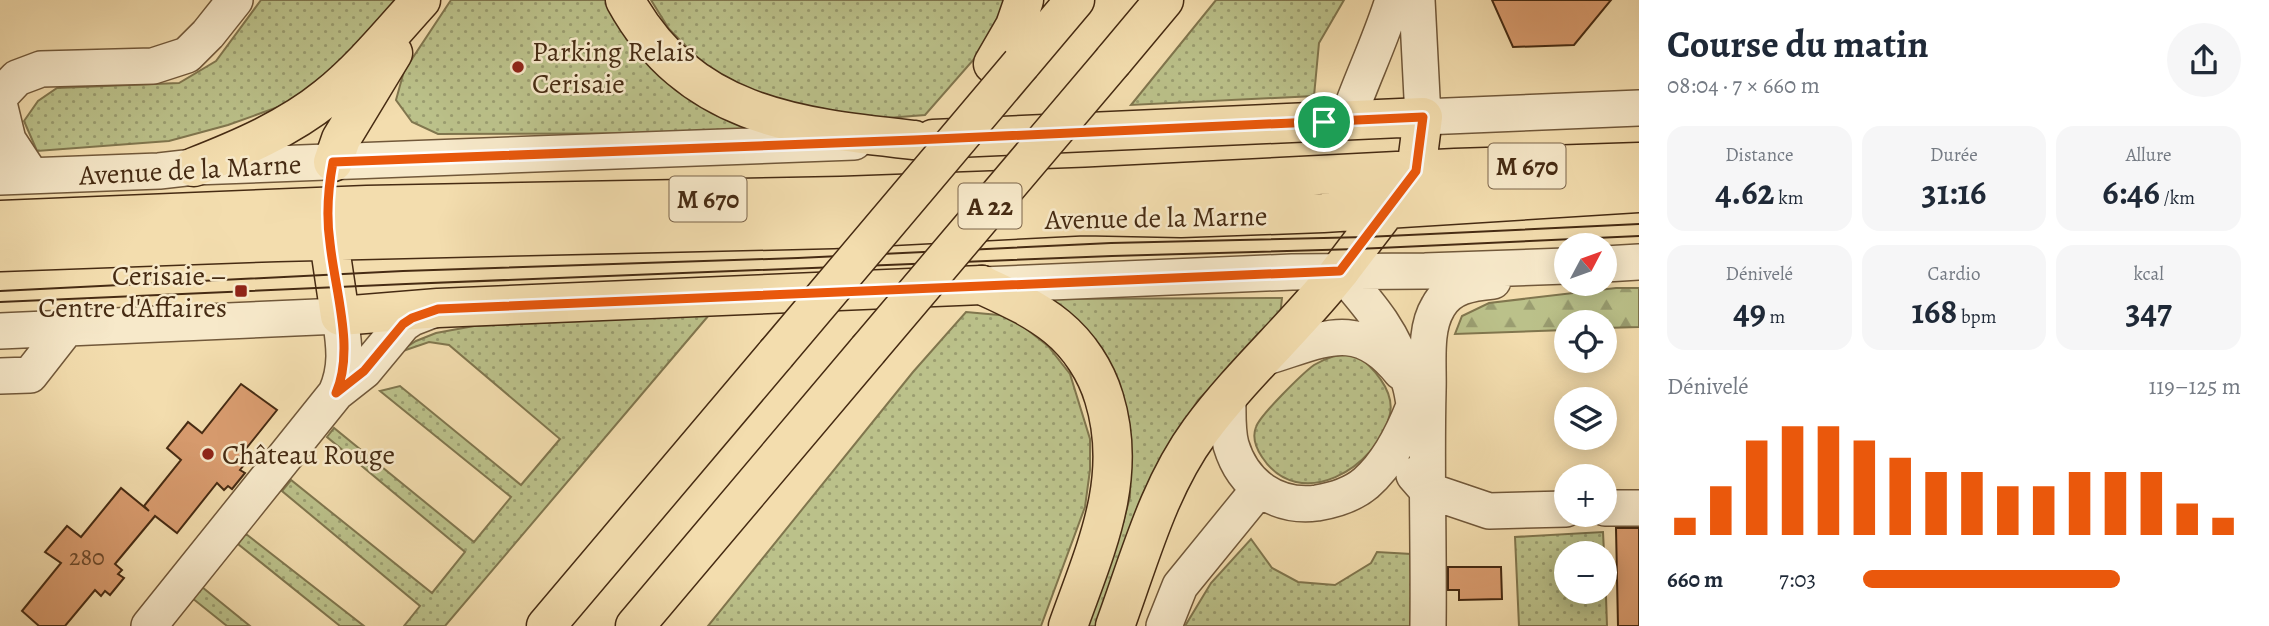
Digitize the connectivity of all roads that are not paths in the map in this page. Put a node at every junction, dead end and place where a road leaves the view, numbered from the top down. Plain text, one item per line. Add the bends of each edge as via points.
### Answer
1 (234, 0) edge
2 (423, 0) edge
3 (625, 0) edge
4 (1024, 0) edge
5 (1075, 0) edge
6 (1164, 0) edge
7 (1393, 0) edge
8 (1418, 0) edge
9 (1007, 64) junction
10 (0, 96) edge
11 (1637, 104) edge
12 (0, 107) edge
13 (1423, 117) junction
14 (1347, 121) junction
15 (914, 140) junction
16 (333, 162) junction
17 (1639, 162) edge
18 (194, 167) junction
19 (1416, 171) junction
20 (16, 176) edge
21 (1639, 193) edge
22 (1386, 211) junction
23 (0, 220) edge
24 (328, 224) junction
25 (0, 252) edge
26 (1639, 262) edge
27 (1617, 263) edge
28 (1554, 266) edge
29 (1340, 271) junction
30 (1554, 276) edge
31 (982, 285) junction
32 (438, 309) junction
33 (340, 316) junction
34 (66, 329) junction
35 (0, 331) edge
36 (1263, 358) junction
37 (0, 376) edge
38 (336, 393) junction
39 (1412, 394) junction
40 (1228, 397) junction
41 (826, 400) junction
42 (1427, 449) junction
43 (1377, 472) junction
44 (1259, 489) junction
45 (1427, 490) junction
46 (1617, 508) edge
47 (1639, 508) edge
48 (1554, 509) edge
49 (149, 626) edge
50 (546, 626) edge
51 (635, 626) edge
52 (669, 626) edge
53 (1068, 626) edge
54 (1115, 626) edge
55 (1164, 626) edge
56 (1428, 626) edge

1 - 10 street via 187,54 153,66 41,69 16,78
2 - 16 main road via 341,139
2 - 18 main road via 324,99 260,138
3 - 15 main road via 660,51 719,96 788,122
4 - 9 main road
5 - 9 main road
6 - 41 main road, A 22, bridge
7 - 14 street
8 - 13 street
9 - 50 main road, bridge via 888,222
11 - 13 street, Avenue de la Marne
12 - 20 street
13 - 14 main road, Avenue de la Marne
13 - 19 main road
14 - 15 main road, Avenue de la Marne
15 - 16 street, Avenue de la Marne
16 - 18 street, Avenue de la Marne
16 - 24 main road
17 - 19 main road, Avenue de la Marne / M 670
18 - 20 street, Avenue de la Marne
19 - 22 main road
19 - 24 main road, Avenue de la Marne / M 670
21 - 22 main road, Avenue de la Marne / M 670
22 - 24 main road, Avenue de la Marne / M 670 via 1181,218 1084,216 833,229
22 - 29 main road
23 - 24 main road, Avenue de la Marne / M 670
24 - 25 main road, Avenue de la Marne / M 670
24 - 33 main road
26 - 27 street
28 - 29 street, Avenue de la Marne
29 - 31 street, Avenue de la Marne
29 - 36 main road
29 - 39 street via 1394,339
30 - 42 street via 1472,283 1439,303 1429,339
31 - 32 main road, Avenue de la Marne
31 - 53 main road via 1058,328 1084,356 1107,408 1114,445 1113,482 1103,526
32 - 33 main road, Avenue de la Marne
32 - 38 street via 403,324 364,371
33 - 34 street, Avenue de la Marne
33 - 38 street via 345,361
34 - 35 street, Avenue de la Marne
34 - 37 street via 30,374
36 - 39 street via 1323,340 1352,337 1384,353
36 - 40 main road
38 - 49 street
39 - 42 street
39 - 43 street via 1398,442
40 - 44 street via 1231,445
40 - 54 main road via 1176,469
41 - 51 main road, A 22
41 - 52 main road via 743,534
42 - 45 street
43 - 44 street via 1349,495 1323,502 1287,502
43 - 45 street via 1405,470
44 - 55 street via 1185,579
45 - 48 street via 1489,511
45 - 56 street
46 - 47 street

